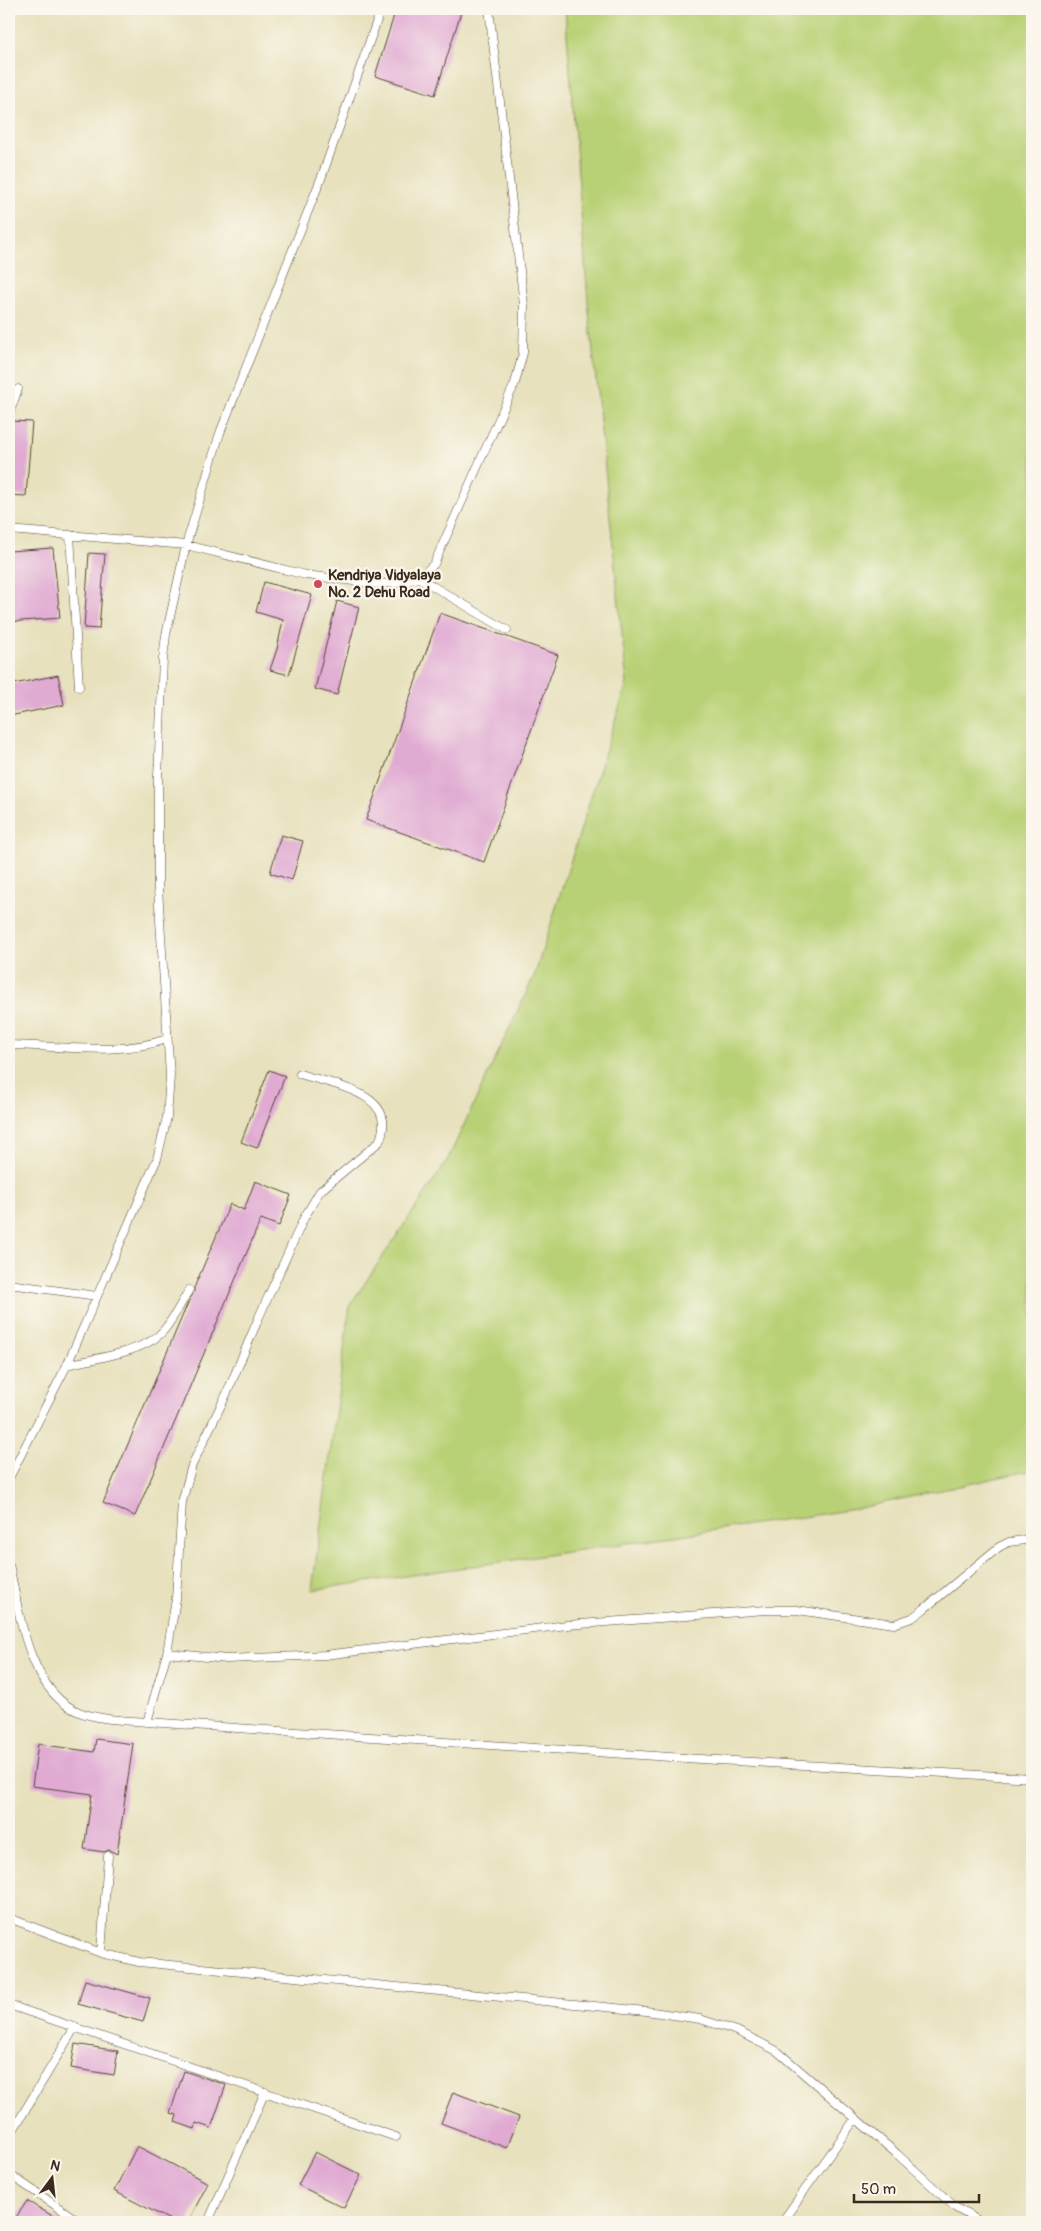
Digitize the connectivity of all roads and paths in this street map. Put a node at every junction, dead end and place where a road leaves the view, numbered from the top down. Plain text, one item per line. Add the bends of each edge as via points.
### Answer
1 (381, 9) edge
2 (489, 9) edge
3 (18, 389) dead end
4 (9, 414) edge
5 (9, 530) edge
6 (70, 534) junction
7 (186, 545) junction
8 (420, 578) junction
9 (508, 630) dead end
10 (79, 687) dead end
11 (167, 1039) junction
12 (9, 1045) edge
13 (300, 1074) dead end
14 (9, 1284) edge
15 (189, 1290) dead end
16 (97, 1296) junction
17 (67, 1365) junction
18 (9, 1478) edge
19 (1032, 1539) edge
20 (9, 1564) edge
21 (168, 1653) junction
22 (147, 1722) junction
23 (1032, 1778) edge
24 (108, 1856) dead end
25 (9, 1918) edge
26 (101, 1953) junction
27 (9, 2006) edge
28 (75, 2027) junction
29 (265, 2092) junction
30 (855, 2119) junction
31 (9, 2137) edge
32 (396, 2137) dead end
33 (9, 2174) edge
34 (975, 2221) edge
35 (80, 2222) edge
36 (208, 2222) edge
37 (782, 2222) edge

1 - 7 lane via 322,176 220,433
2 - 8 lane via 524,305 523,353 515,383 434,564
3 - 4 lane
5 - 6 lane
6 - 7 lane
6 - 10 lane
7 - 8 lane via 306,575 377,584
7 - 11 lane via 163,659 158,777 158,889
8 - 9 lane
11 - 12 lane via 119,1049
11 - 16 lane via 170,1076 167,1117 157,1159
13 - 21 lane via 373,1100 383,1117 384,1131 378,1142 320,1191 304,1218 228,1393 192,1465 182,1502 176,1599
14 - 16 lane
15 - 17 lane via 163,1332 150,1341 138,1348
16 - 17 lane
17 - 18 lane
19 - 21 lane via 1009,1542 999,1547 918,1614 894,1624 797,1610 766,1610 566,1625 325,1656 227,1659
20 - 22 lane via 24,1632 39,1672 50,1690 79,1712 100,1718
21 - 22 lane
22 - 23 lane
24 - 26 lane
25 - 26 lane
26 - 30 lane via 139,1962 646,2011 700,2019 737,2031 777,2051
27 - 28 lane
28 - 29 lane
28 - 31 lane
29 - 32 lane
29 - 36 lane
30 - 34 lane
30 - 37 lane
33 - 35 lane

